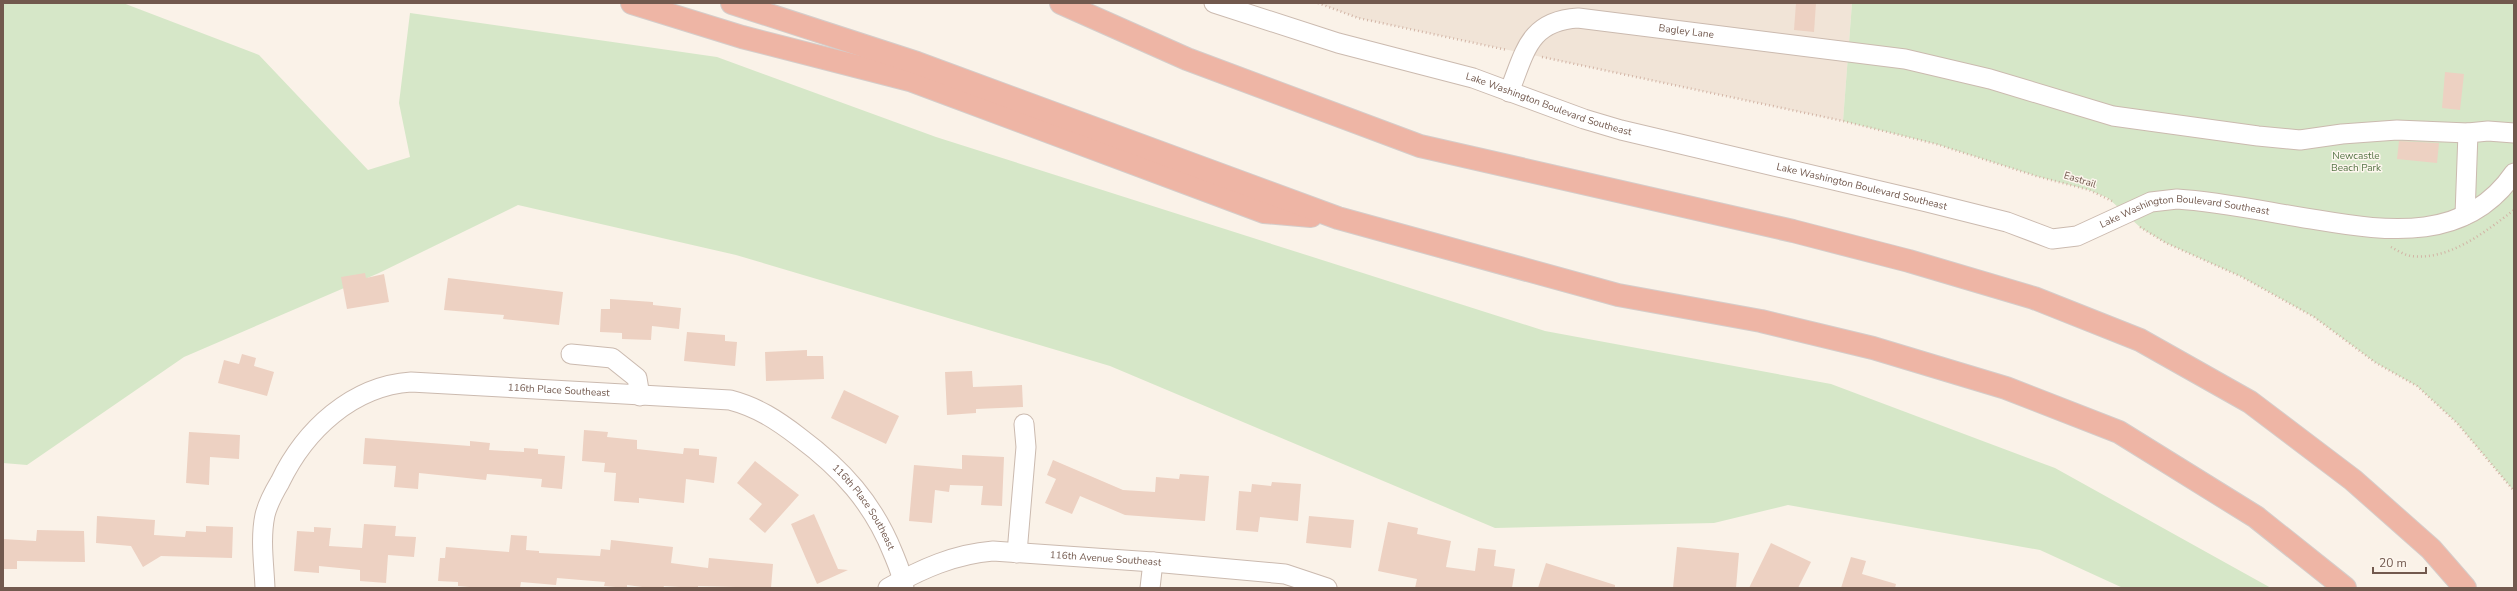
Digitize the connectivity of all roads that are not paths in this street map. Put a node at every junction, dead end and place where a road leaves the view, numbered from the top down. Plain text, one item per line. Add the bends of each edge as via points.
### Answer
1 (632, 3) edge
2 (732, 3) edge
3 (1061, 3) edge
4 (1214, 3) edge
5 (1509, 92) junction
6 (2468, 133) junction
7 (2514, 133) edge
8 (2510, 179) edge
9 (2465, 215) junction
10 (1338, 218) junction
11 (571, 354) dead end
12 (640, 396) junction
13 (1024, 424) dead end
14 (1017, 553) junction
15 (1152, 562) junction
16 (898, 585) edge
17 (265, 588) edge
18 (1150, 588) edge
19 (1327, 588) edge
20 (2345, 588) edge
21 (2465, 588) edge

1 - 10 highway via 742,37 910,80 1264,212
2 - 10 highway via 917,63
3 - 21 highway via 1187,59 1420,146 1793,231 1909,261 2034,298 2140,340 2250,402 2347,476 2431,549
4 - 5 street, Lake Washington Boulevard Southeast via 1338,42 1473,78
5 - 6 street, Bagley Lane via 1527,44 1537,33 1555,22 1566,19 1601,20 1905,59 1990,78 2113,116 2258,136 2300,140 2397,130
5 - 9 street, Lake Washington Boulevard Southeast via 1621,130 2007,222 2052,238 2077,236 2134,209 2162,200 2198,200 2371,229 2423,228 2444,224
6 - 7 street, Bagley Lane
6 - 9 street
8 - 9 street, Lake Washington Boulevard Southeast via 2487,202
10 - 20 highway via 1618,295 1761,321 1873,348 2006,388 2119,432 2256,516
11 - 12 street via 612,358 637,378
12 - 16 street, 116th Place Southeast via 730,400 751,406 776,420 827,457 849,481 884,530
12 - 17 street, 116th Place Southeast via 412,382 392,383 373,390 325,420 303,444 285,471 265,515 262,540
13 - 14 street via 1026,447
14 - 15 street, 116th Avenue Southeast
14 - 16 street, 116th Avenue Southeast via 974,553 936,564
15 - 18 street
15 - 19 street, 116th Avenue Southeast via 1284,574

